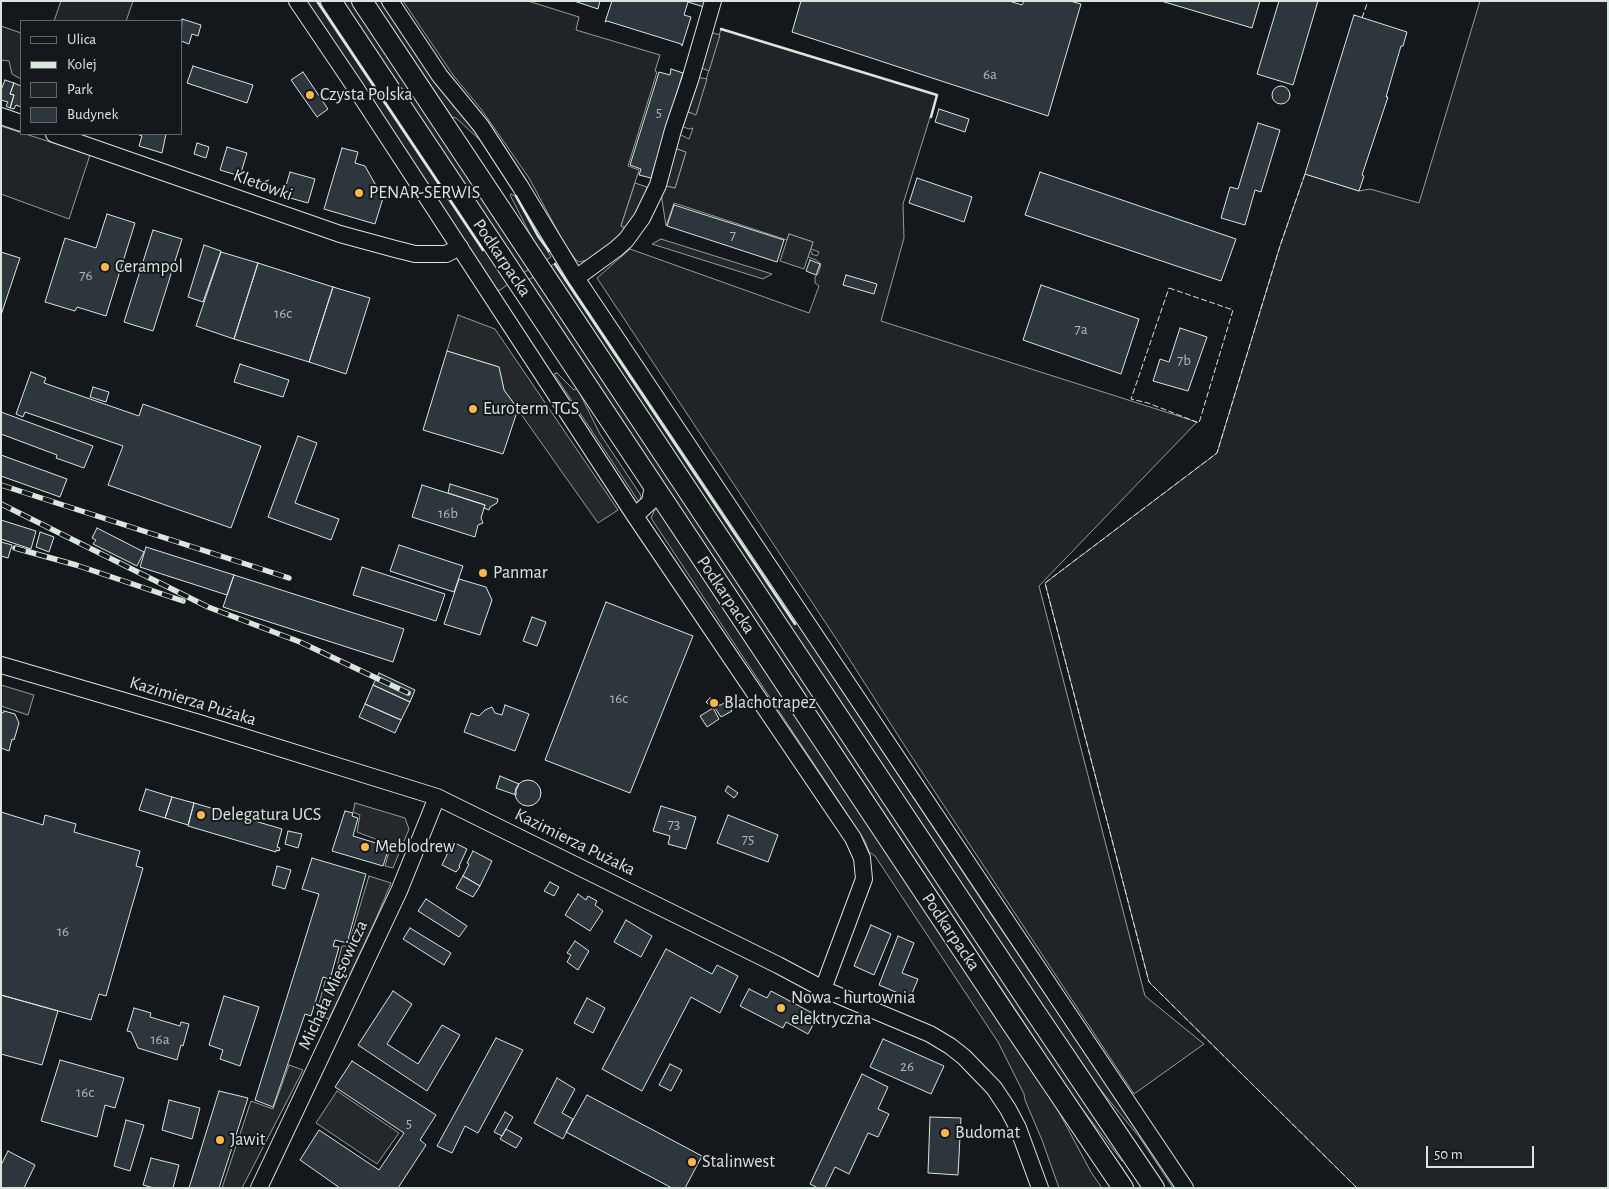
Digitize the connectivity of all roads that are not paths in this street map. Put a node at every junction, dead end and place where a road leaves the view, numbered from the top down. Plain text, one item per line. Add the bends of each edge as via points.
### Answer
1 (298, 1) edge
2 (332, 1) edge
3 (362, 1) edge
4 (390, 1) edge
5 (713, 1) edge
6 (1, 116) edge
7 (20, 123) edge
8 (57, 135) edge
9 (460, 247) junction
10 (576, 278) junction
11 (653, 485) junction
12 (635, 516) junction
13 (1, 665) edge
14 (437, 797) junction
15 (823, 989) junction
16 (259, 1188) edge
17 (1040, 1188) edge
18 (1123, 1188) edge
19 (1154, 1188) edge
20 (1185, 1188) edge

1 - 9 street
2 - 11 main road, Podkarpacka
3 - 19 main road, Podkarpacka
4 - 10 street via 440,76 481,126
5 - 10 street via 658,184 642,218 626,240
6 - 7 street
8 - 9 street, Kletówki via 340,234 415,254 446,254
9 - 12 street
10 - 20 street
11 - 12 street via 650,502
11 - 18 main road, Podkarpacka
12 - 15 street via 827,798 862,858 864,879 861,890
13 - 14 street, Kazimierza Pużaka
14 - 15 street, Kazimierza Pużaka
14 - 16 street, Michała Mięsowicza via 399,891
15 - 17 street, Kazimierza Pużaka via 930,1034 964,1057 994,1088 1008,1109

